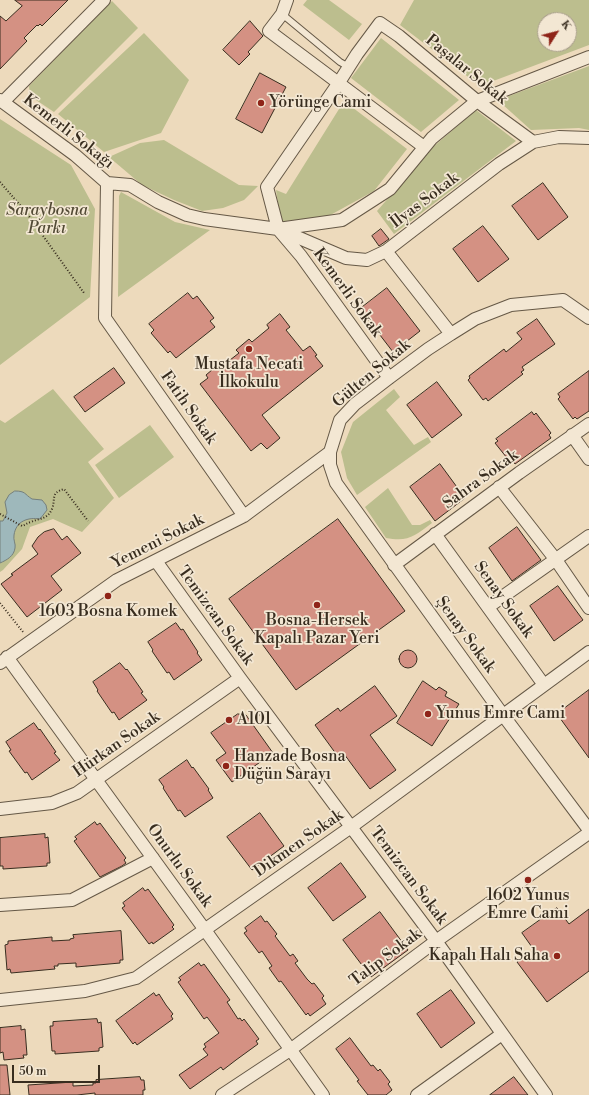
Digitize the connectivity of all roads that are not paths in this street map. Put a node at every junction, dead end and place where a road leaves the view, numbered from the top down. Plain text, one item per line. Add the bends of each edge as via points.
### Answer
1 (104, 0) edge
2 (287, 0) edge
3 (282, 14) junction
4 (589, 57) edge
5 (349, 67) junction
6 (338, 84) junction
7 (476, 100) junction
8 (2, 101) edge
9 (589, 138) edge
10 (533, 142) junction
11 (424, 147) junction
12 (107, 183) junction
13 (278, 229) junction
14 (386, 251) junction
15 (589, 318) edge
16 (451, 334) junction
17 (388, 378) junction
18 (589, 424) edge
19 (572, 435) junction
20 (330, 452) junction
21 (589, 459) edge
22 (499, 487) junction
23 (244, 516) junction
24 (435, 534) junction
25 (589, 536) edge
26 (556, 560) junction
27 (156, 562) junction
28 (394, 566) junction
29 (488, 608) junction
30 (589, 608) edge
31 (589, 652) edge
32 (4, 660) edge
33 (240, 678) junction
34 (544, 685) junction
35 (503, 715) junction
36 (97, 780) junction
37 (0, 809) edge
38 (351, 827) junction
39 (589, 830) edge
40 (589, 833) edge
41 (153, 858) junction
42 (0, 905) edge
43 (205, 930) junction
44 (436, 941) junction
45 (0, 1000) edge
46 (502, 1034) junction
47 (290, 1050) junction
48 (222, 1095) edge
49 (323, 1095) edge
50 (418, 1095) edge
51 (546, 1095) edge

1 - 8 street
2 - 3 street
3 - 5 lane
3 - 6 street via 269,31
4 - 7 street
5 - 6 street
5 - 7 street, Paşalar Sokak via 380,23
6 - 11 street
6 - 13 street via 267,187
7 - 10 street, Paşalar Sokak
7 - 11 street
8 - 12 street, Kemerli Sokağı via 75,155
9 - 10 street, İlyas Sokak via 559,137
10 - 14 street, İlyas Sokak via 499,164
11 - 13 street via 390,189 342,220
12 - 13 street, Kemerli Sokağı via 130,185 158,202 188,215
12 - 23 street, Fatih Sokak via 105,318
13 - 14 street, İlyas Sokak via 346,258 367,260
13 - 17 street, Kemerli Sokak via 302,256
14 - 16 street
15 - 16 street, Gülten Sokak via 563,300 510,306 475,319
16 - 17 street, Gülten Sokak
17 - 20 street, Gülten Sokak via 355,404 340,420
18 - 19 street, Sahra Sokak
19 - 21 street
19 - 22 street, Sahra Sokak
20 - 23 street, Yemeni Sokak
20 - 28 street, Şenay Sokak via 330,465 336,483
22 - 24 street, Sahra Sokak
22 - 26 street
23 - 27 street, Yemeni Sokak
24 - 28 street, Sahra Sokak
24 - 29 street, Senay Sokak
25 - 26 street
26 - 29 street
26 - 30 street
27 - 32 street, Yemeni Sokak via 117,580
27 - 33 street, Temizcan Sokak
28 - 35 street, Şenay Sokak
29 - 34 street, Senay Sokak
31 - 34 street, Dikmen Sokak
32 - 36 street, Onurlu Sokak
33 - 36 street, Hürkan Sokak
33 - 38 street, Temizcan Sokak
34 - 35 street, Dikmen Sokak
35 - 38 street, Dikmen Sokak
35 - 39 street, Şenay Sokak
36 - 37 street, Hürkan Sokak via 76,793 52,803
36 - 41 street, Onurlu Sokak
38 - 43 street, Dikmen Sokak
38 - 44 street, Temizcan Sokak
40 - 44 street, Talip Sokak
41 - 42 street via 72,900
41 - 43 street, Onurlu Sokak
43 - 45 street, Dikmen Sokak via 136,978 85,990
43 - 47 street, Onurlu Sokak
44 - 46 street, Temizcan Sokak
44 - 47 street, Talip Sokak
46 - 50 street
46 - 51 street, Temizcan Sokak
47 - 48 street, Talip Sokak
47 - 49 street, Onurlu Sokak

